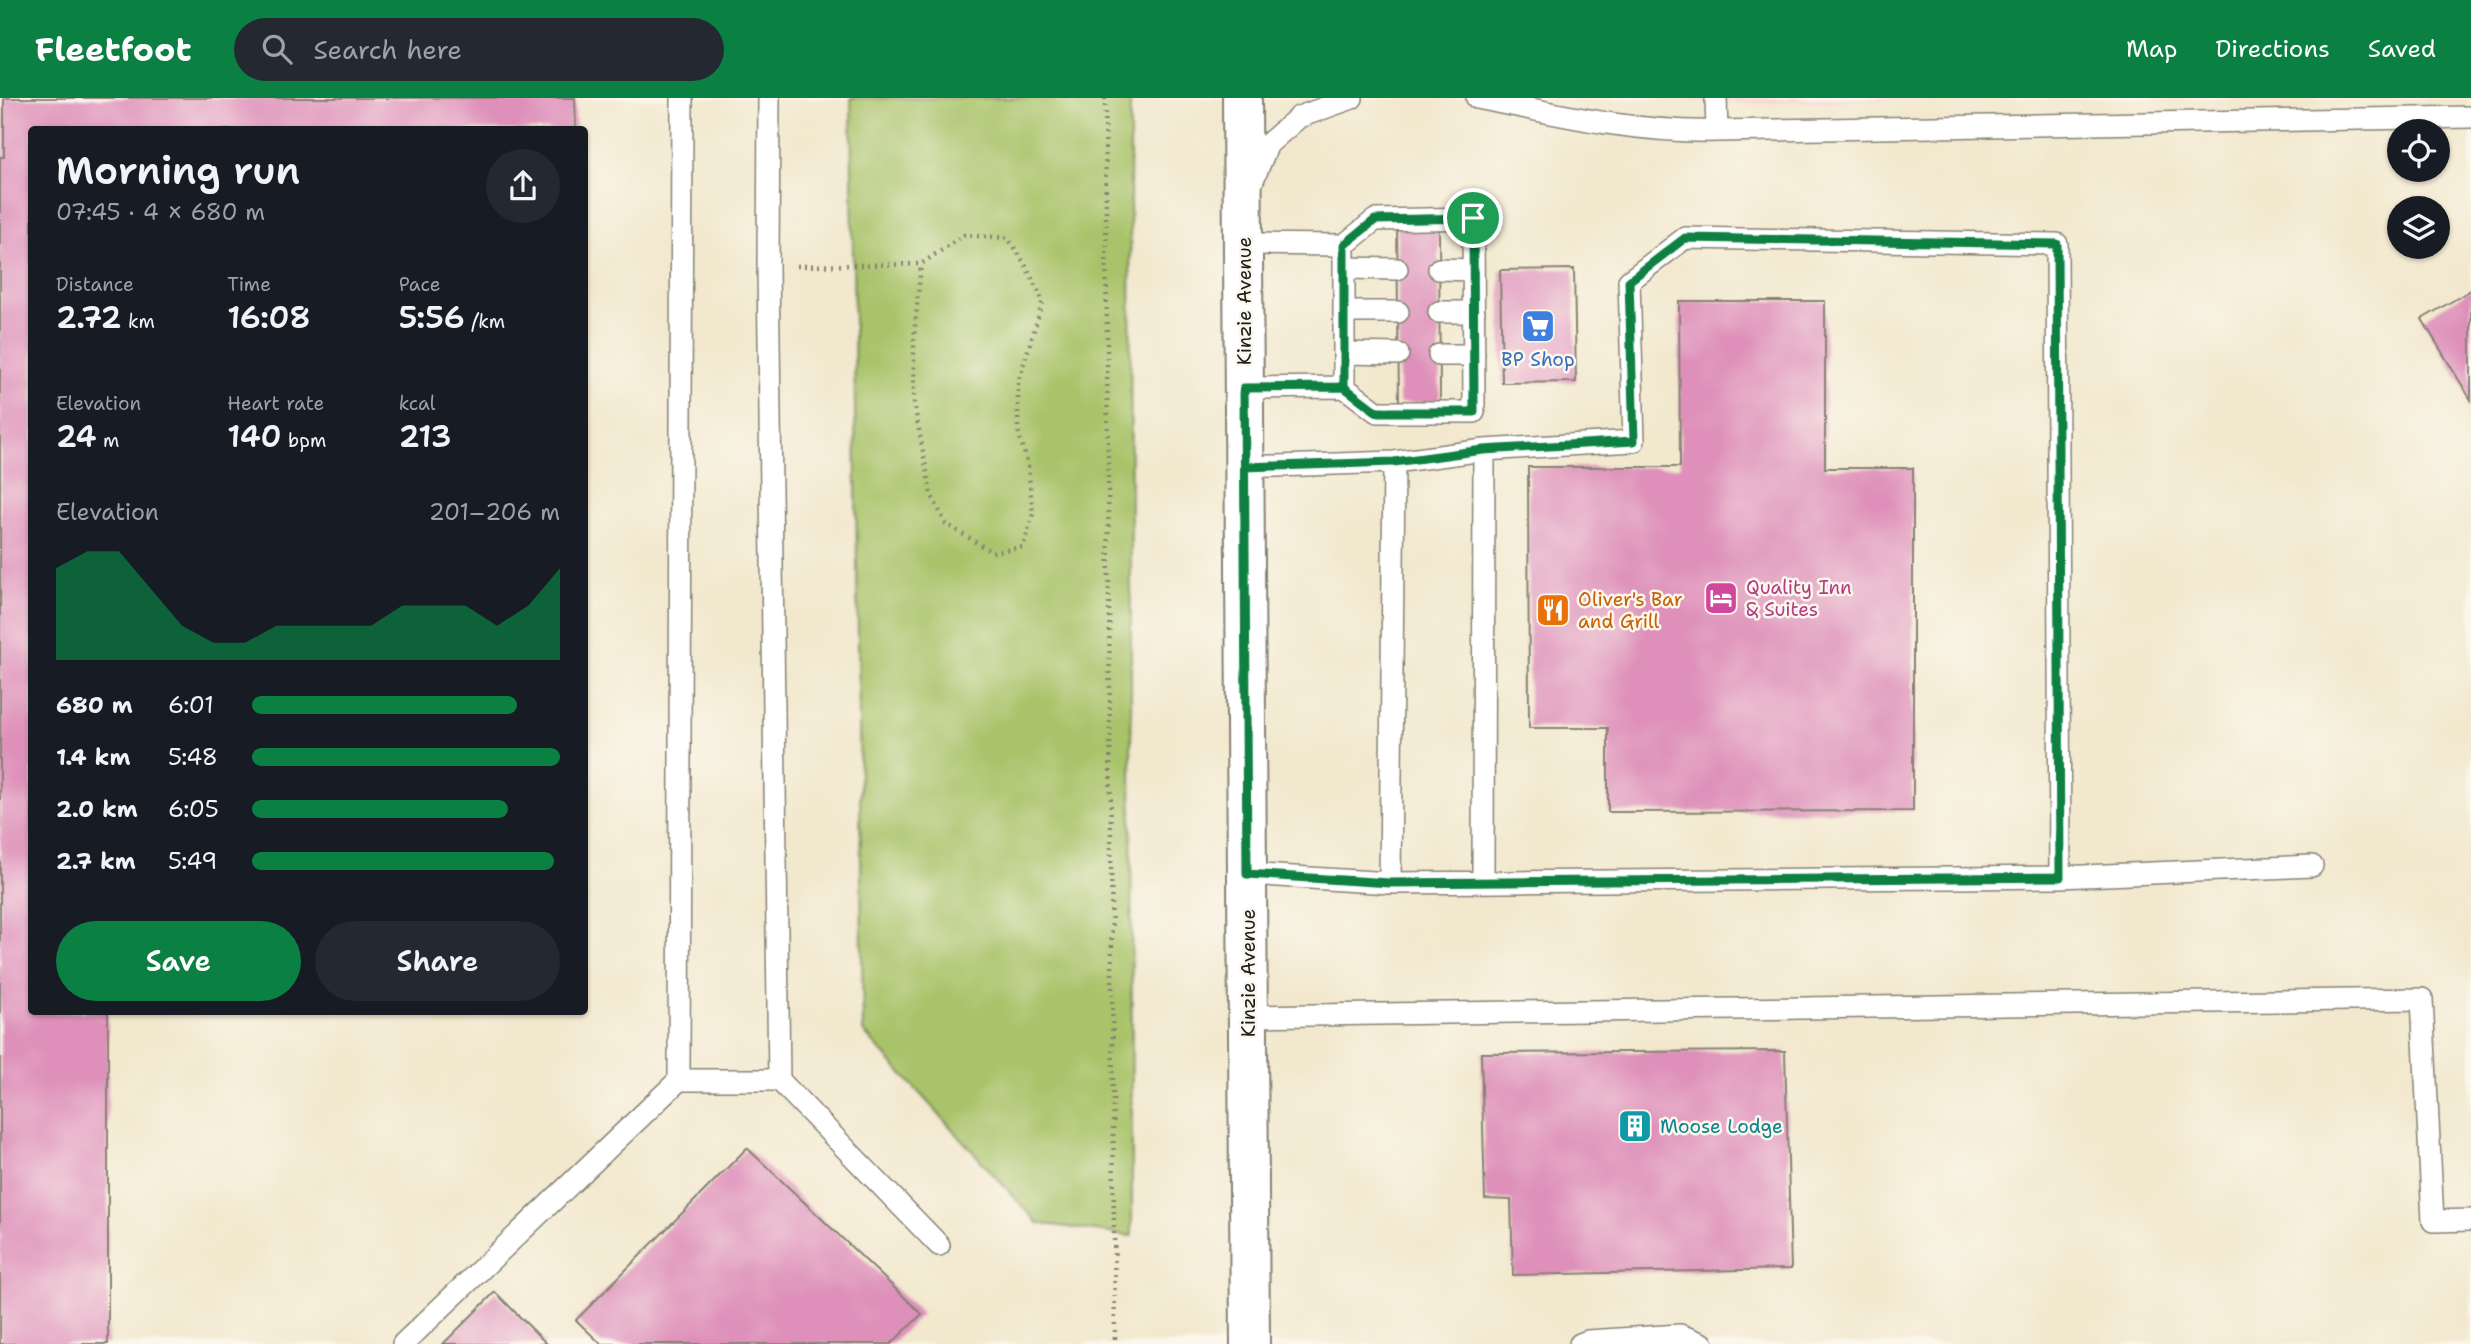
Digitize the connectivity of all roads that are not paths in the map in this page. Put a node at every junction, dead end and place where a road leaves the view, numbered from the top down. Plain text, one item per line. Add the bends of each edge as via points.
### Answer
1 (682, 98) edge
2 (769, 98) edge
3 (1242, 98) edge
4 (1352, 98) edge
5 (1477, 98) edge
6 (1716, 98) edge
7 (2397, 108) edge
8 (2471, 117) edge
9 (1717, 131) junction
10 (1243, 205) junction
11 (1243, 243) junction
12 (1344, 245) junction
13 (1344, 268) junction
14 (1397, 269) dead end
15 (1439, 269) dead end
16 (1473, 270) junction
17 (1474, 312) junction
18 (1344, 313) junction
19 (1398, 313) dead end
20 (1439, 313) dead end
21 (1344, 353) junction
22 (1398, 354) dead end
23 (1439, 355) dead end
24 (1474, 355) junction
25 (1344, 387) junction
26 (1244, 388) junction
27 (1483, 450) junction
28 (1394, 462) junction
29 (1245, 467) junction
30 (2312, 866) dead end
31 (1247, 874) junction
32 (2060, 877) junction
33 (1483, 881) junction
34 (1390, 883) junction
35 (1248, 1016) junction
36 (679, 1080) junction
37 (779, 1080) junction
38 (2471, 1220) edge
39 (939, 1245) dead end
40 (403, 1344) edge
41 (1250, 1344) edge
42 (1580, 1344) edge
43 (1703, 1344) edge

1 - 36 lane
2 - 37 lane
3 - 10 main road, Kinzie Avenue
4 - 10 lane via 1299,117 1268,144
5 - 9 lane via 1612,126
6 - 9 lane
7 - 8 lane
7 - 9 lane
10 - 11 main road, Kinzie Avenue
11 - 12 lane
11 - 26 main road, Kinzie Avenue
12 - 13 lane
12 - 16 lane via 1375,220 1473,218
13 - 14 lane
13 - 18 lane
15 - 16 lane
16 - 17 lane
17 - 20 lane
17 - 24 lane
18 - 19 lane
18 - 21 lane
21 - 22 lane
21 - 25 lane
23 - 24 lane
24 - 25 lane via 1474,412 1377,412
25 - 26 lane
26 - 29 main road, Kinzie Avenue
27 - 28 lane
27 - 32 lane via 1634,441 1629,281 1685,238 2057,244
27 - 33 lane
28 - 29 lane
28 - 34 lane
29 - 31 main road, Kinzie Avenue
30 - 32 lane
31 - 34 lane
31 - 35 main road, Kinzie Avenue
32 - 33 lane
33 - 34 lane
35 - 38 lane via 2422,999 2433,1221
35 - 41 main road, Kinzie Avenue
36 - 37 lane
36 - 40 lane
37 - 39 lane
42 - 43 lane via 1680,1335

